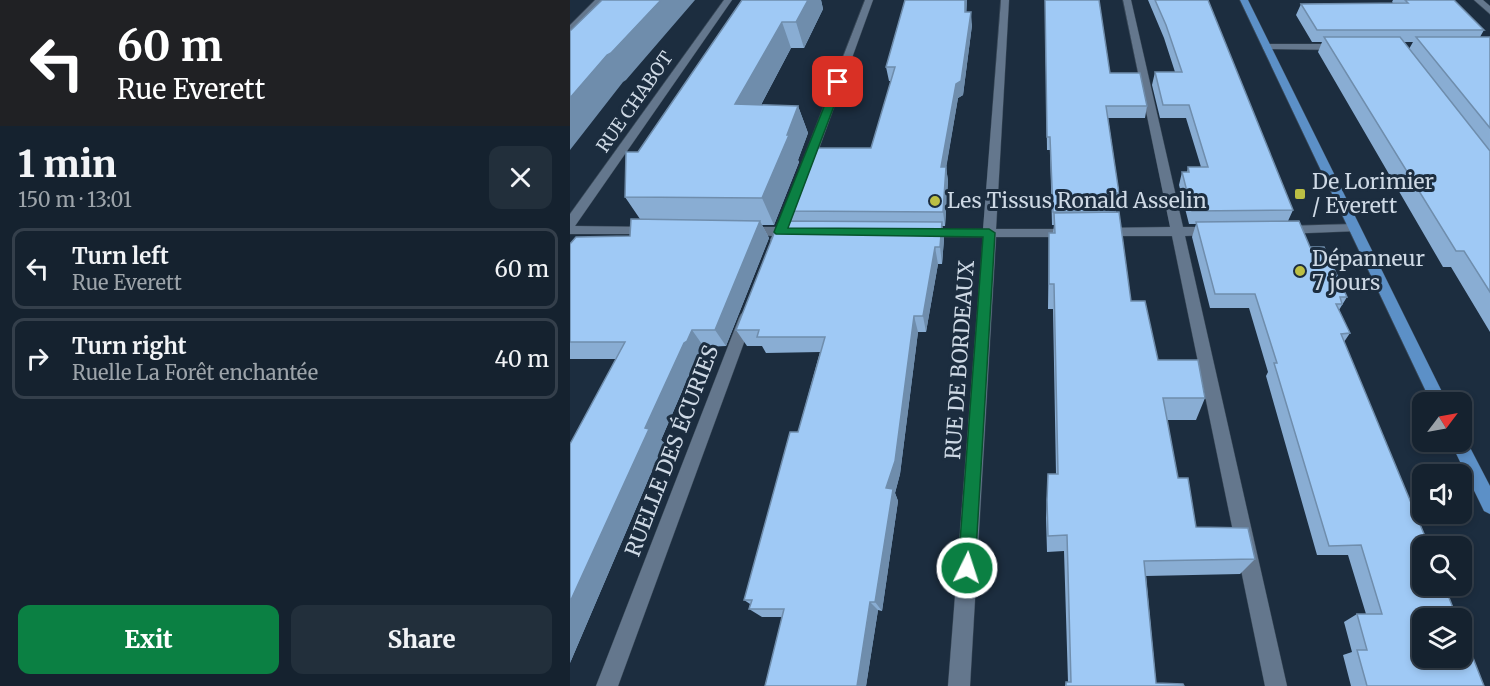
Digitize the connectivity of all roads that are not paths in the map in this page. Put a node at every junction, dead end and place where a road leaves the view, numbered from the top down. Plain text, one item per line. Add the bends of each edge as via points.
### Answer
1 (600, 0) edge
2 (728, 0) edge
3 (869, 0) edge
4 (1005, 0) edge
5 (1127, 0) edge
6 (1244, 0) edge
7 (1478, 0) edge
8 (1490, 11) edge
9 (570, 30) edge
10 (1266, 47) junction
11 (1355, 47) edge
12 (570, 223) edge
13 (1353, 228) junction
14 (570, 230) edge
15 (1274, 230) edge
16 (661, 231) edge
17 (733, 231) edge
18 (1230, 231) edge
19 (780, 232) junction
20 (804, 232) edge
21 (1176, 232) junction
22 (912, 233) edge
23 (989, 233) junction
24 (770, 255) edge
25 (753, 300) edge
26 (1434, 392) edge
27 (1464, 452) edge
28 (1490, 505) edge
29 (607, 686) edge
30 (959, 686) edge
31 (1276, 686) edge

1 - 9 street
2 - 12 street, RUE CHABOT
3 - 19 street
4 - 23 street, RUE DE BORDEAUX
5 - 21 street
6 - 10 main road
7 - 8 street
10 - 11 street
10 - 13 main road
13 - 15 street
13 - 26 main road
14 - 16 street
17 - 19 street
18 - 21 street
19 - 20 street
19 - 24 street
21 - 23 street
21 - 31 street
22 - 23 street
23 - 30 street, RUE DE BORDEAUX
25 - 29 street, RUELLE DES ÉCURIES
27 - 28 main road

